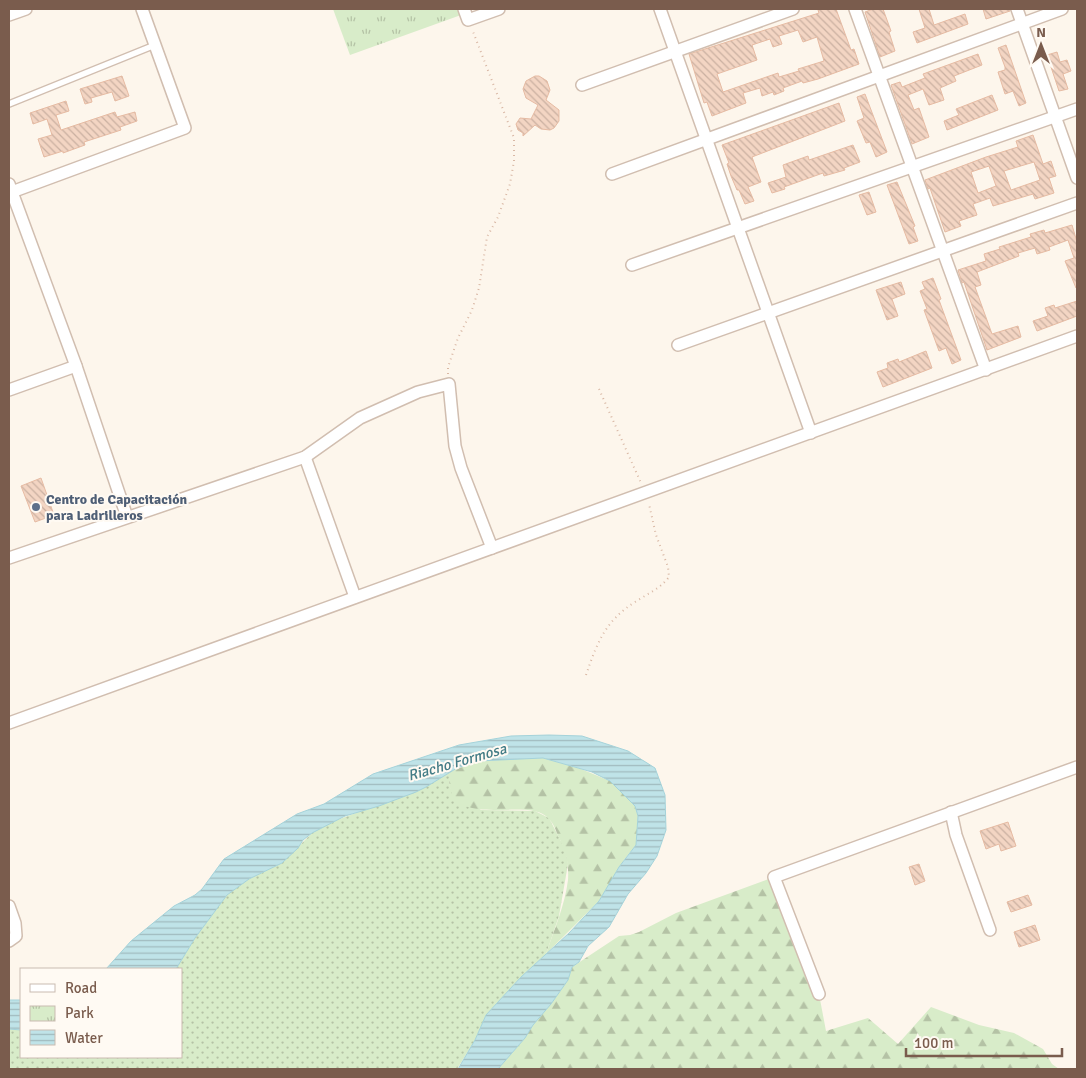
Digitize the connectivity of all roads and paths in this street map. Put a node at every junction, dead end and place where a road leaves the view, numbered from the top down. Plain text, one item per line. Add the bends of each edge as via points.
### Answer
1 (26, 9) edge
2 (142, 9) edge
3 (499, 9) edge
4 (660, 9) edge
5 (793, 9) edge
6 (856, 9) edge
7 (1017, 9) edge
8 (1062, 9) edge
9 (466, 14) edge
10 (9, 15) edge
11 (1022, 23) junction
12 (155, 45) junction
13 (675, 51) junction
14 (880, 75) junction
15 (582, 85) dead end
16 (9, 104) edge
17 (1077, 109) edge
18 (1055, 116) junction
19 (706, 138) junction
20 (912, 166) junction
21 (612, 174) dead end
22 (1077, 178) edge
23 (10, 190) edge
24 (1077, 203) edge
25 (738, 227) junction
26 (943, 251) junction
27 (632, 265) dead end
28 (768, 313) junction
29 (1077, 336) edge
30 (678, 346) dead end
31 (76, 366) junction
32 (986, 370) junction
33 (449, 384) junction
34 (599, 389) dead end
35 (9, 390) edge
36 (811, 433) junction
37 (305, 457) junction
38 (646, 492) junction
39 (127, 517) junction
40 (492, 548) junction
41 (9, 558) edge
42 (355, 597) junction
43 (586, 675) dead end
44 (9, 723) edge
45 (1077, 767) edge
46 (950, 812) junction
47 (9, 906) edge
48 (990, 930) dead end
49 (9, 941) edge
50 (819, 994) dead end

1 - 10 street
2 - 12 street
3 - 9 street
4 - 13 street
5 - 13 street
6 - 14 street
7 - 11 street
8 - 11 street
9 - 33 path via 514,138 514,161 510,184 487,237 472,310 448,367
11 - 14 street
11 - 18 street
12 - 16 lane
12 - 23 street via 185,128
13 - 15 street
13 - 19 street
14 - 19 street
14 - 20 street
17 - 18 street
18 - 20 street
18 - 22 street
19 - 21 street
19 - 25 street
20 - 25 street
20 - 26 street
23 - 31 street
24 - 26 street
25 - 27 street
25 - 28 street
26 - 28 street
26 - 32 street
28 - 30 street
28 - 36 street
29 - 32 street
31 - 35 street
31 - 39 street
32 - 36 street
33 - 37 street via 418,392 360,418
33 - 40 street via 461,468
34 - 38 path
36 - 38 street
37 - 39 street
37 - 42 street
38 - 40 street
38 - 43 path via 669,577 662,586 625,608 608,624 597,643
39 - 41 street
40 - 42 street
42 - 44 street
45 - 46 street
46 - 48 street
46 - 50 street via 774,877
47 - 49 street via 16,936

